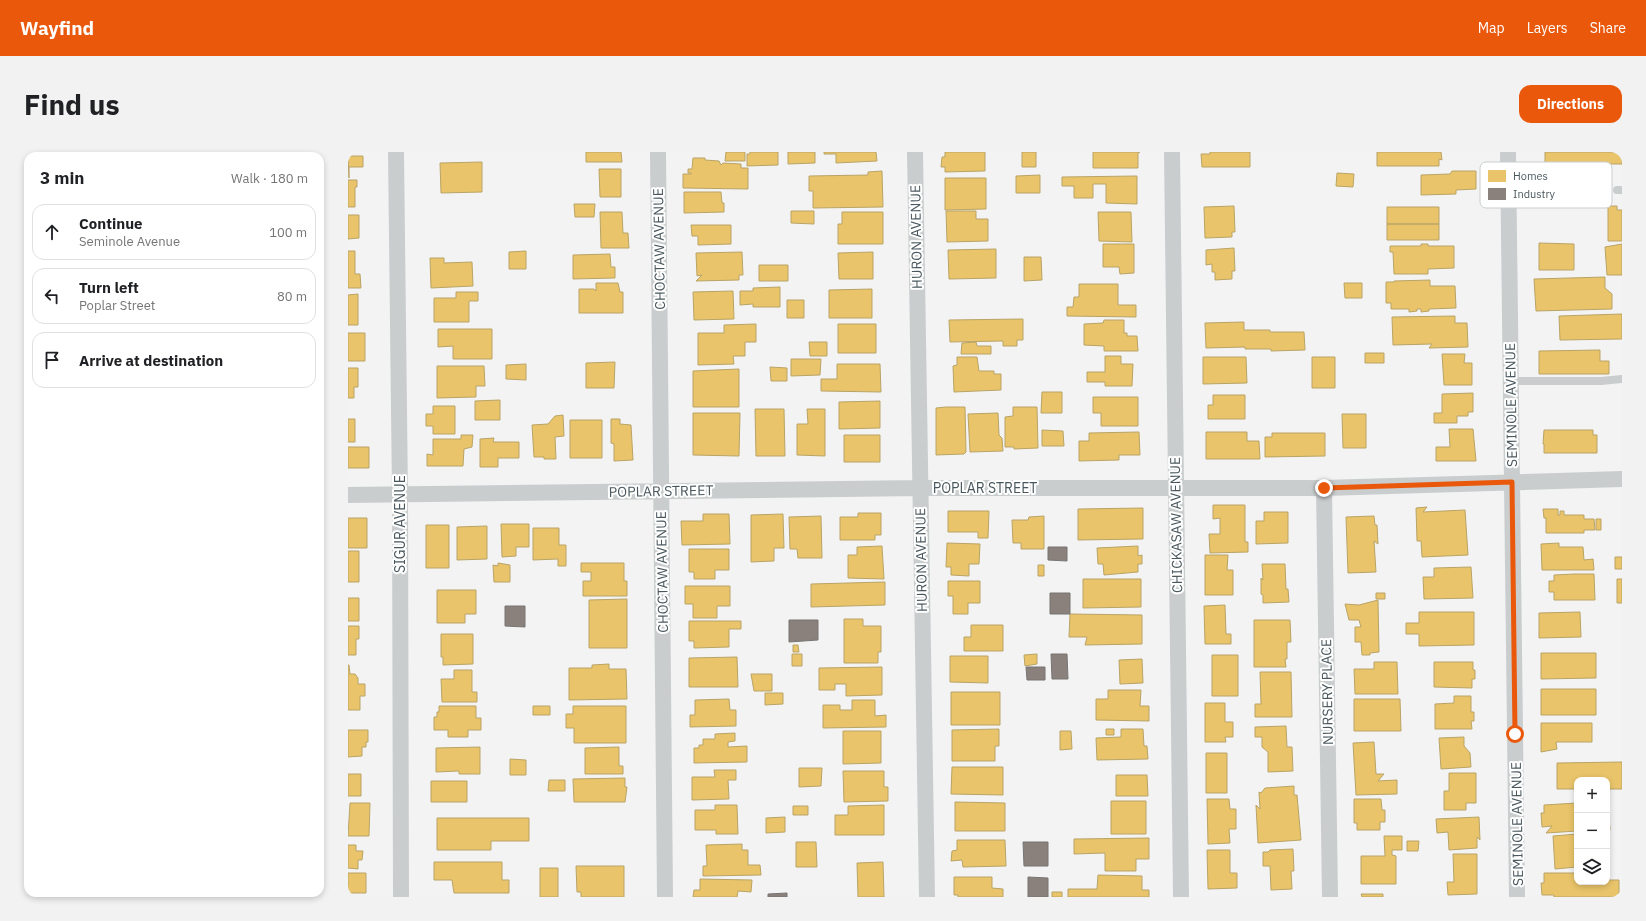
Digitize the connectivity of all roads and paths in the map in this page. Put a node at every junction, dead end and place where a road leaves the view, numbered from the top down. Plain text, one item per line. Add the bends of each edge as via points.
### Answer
1 (396, 152) edge
2 (658, 152) edge
3 (915, 152) edge
4 (1172, 152) edge
5 (1508, 152) edge
6 (1508, 162) edge
7 (1508, 208) edge
8 (1622, 379) edge
9 (1510, 381) junction
10 (1622, 479) edge
11 (1512, 482) junction
12 (920, 488) junction
13 (1176, 488) junction
14 (1324, 488) junction
15 (661, 491) junction
16 (348, 495) edge
17 (400, 495) junction
18 (402, 897) edge
19 (665, 897) edge
20 (927, 897) edge
21 (1181, 897) edge
22 (1330, 897) edge
23 (1518, 897) edge

1 - 17 street, SIGUR AVENUE
2 - 15 street, CHOCTAW AVENUE
3 - 12 street, HURON AVENUE
4 - 13 street, CHICKASAW AVENUE
5 - 6 street, SEMINOLE AVENUE
7 - 9 street, SEMINOLE AVENUE
8 - 9 lane
9 - 11 street, SEMINOLE AVENUE
10 - 11 street, POPLAR STREET
11 - 14 street, POPLAR STREET
11 - 23 street, SEMINOLE AVENUE
12 - 13 street, POPLAR STREET
12 - 15 street, POPLAR STREET
12 - 20 street, HURON AVENUE
13 - 14 street, POPLAR STREET
13 - 21 street, CHICKASAW AVENUE
14 - 22 street, NURSERY PLACE
15 - 17 street, POPLAR STREET
15 - 19 street, CHOCTAW AVENUE
16 - 17 street, POPLAR STREET
17 - 18 street, SIGUR AVENUE

